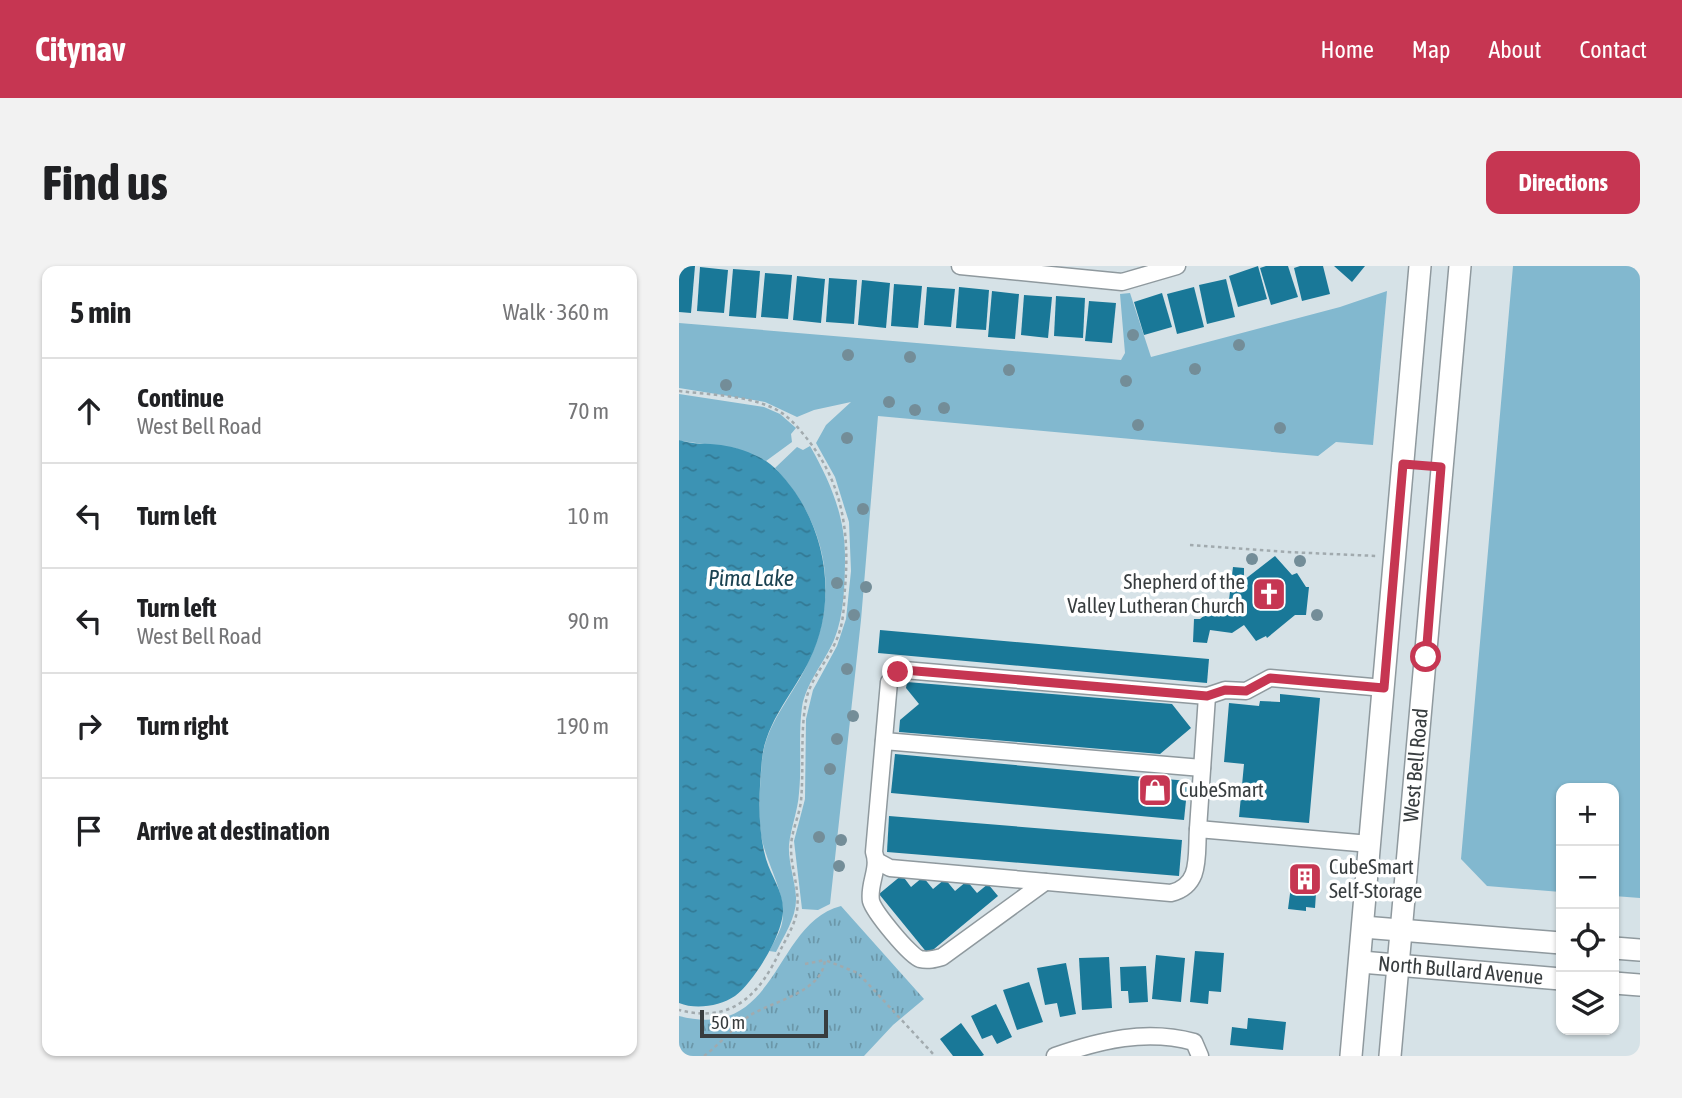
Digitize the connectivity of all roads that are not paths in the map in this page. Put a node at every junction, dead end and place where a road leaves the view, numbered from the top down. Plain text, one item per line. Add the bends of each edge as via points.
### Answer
1 (960, 266) edge
2 (1177, 266) edge
3 (1420, 266) edge
4 (1460, 266) edge
5 (1403, 464) junction
6 (1441, 467) junction
7 (1384, 688) junction
8 (1207, 696) junction
9 (884, 741) junction
10 (1202, 768) junction
11 (1198, 829) junction
12 (1370, 844) junction
13 (877, 861) junction
14 (1045, 882) junction
15 (1363, 927) junction
16 (1403, 929) junction
17 (1556, 943) edge
18 (1619, 948) edge
19 (1640, 950) edge
20 (1361, 962) junction
21 (1398, 966) junction
22 (1556, 979) edge
23 (1619, 983) edge
24 (1640, 985) edge
25 (1197, 1049) edge
26 (1055, 1056) edge
27 (1351, 1056) edge
28 (1390, 1056) edge

1 - 2 street via 1122,282
3 - 5 main road, West Bell Road
4 - 6 main road, West Bell Road
5 - 6 main road
5 - 7 main road, West Bell Road
6 - 16 main road, West Bell Road
7 - 8 street via 1270,678 1246,691 1225,690
7 - 12 main road, West Bell Road
8 - 9 street via 904,670 889,682
8 - 10 street
9 - 10 street
9 - 13 street via 874,852
10 - 11 street
11 - 12 street
11 - 14 street via 1195,873 1181,890
12 - 15 main road, West Bell Road
13 - 14 street via 890,869
13 - 14 street via 871,899 874,908 918,959 942,957
15 - 16 main road, North Bullard Avenue
15 - 20 main road, West Bell Road
16 - 17 main road, North Bullard Avenue
16 - 21 main road, West Bell Road
18 - 19 main road
20 - 21 main road, North Bullard Avenue
20 - 27 main road, West Bell Road
21 - 22 main road, North Bullard Avenue
21 - 28 main road, West Bell Road
23 - 24 main road
25 - 26 street via 1177,1037 1150,1036 1096,1042

